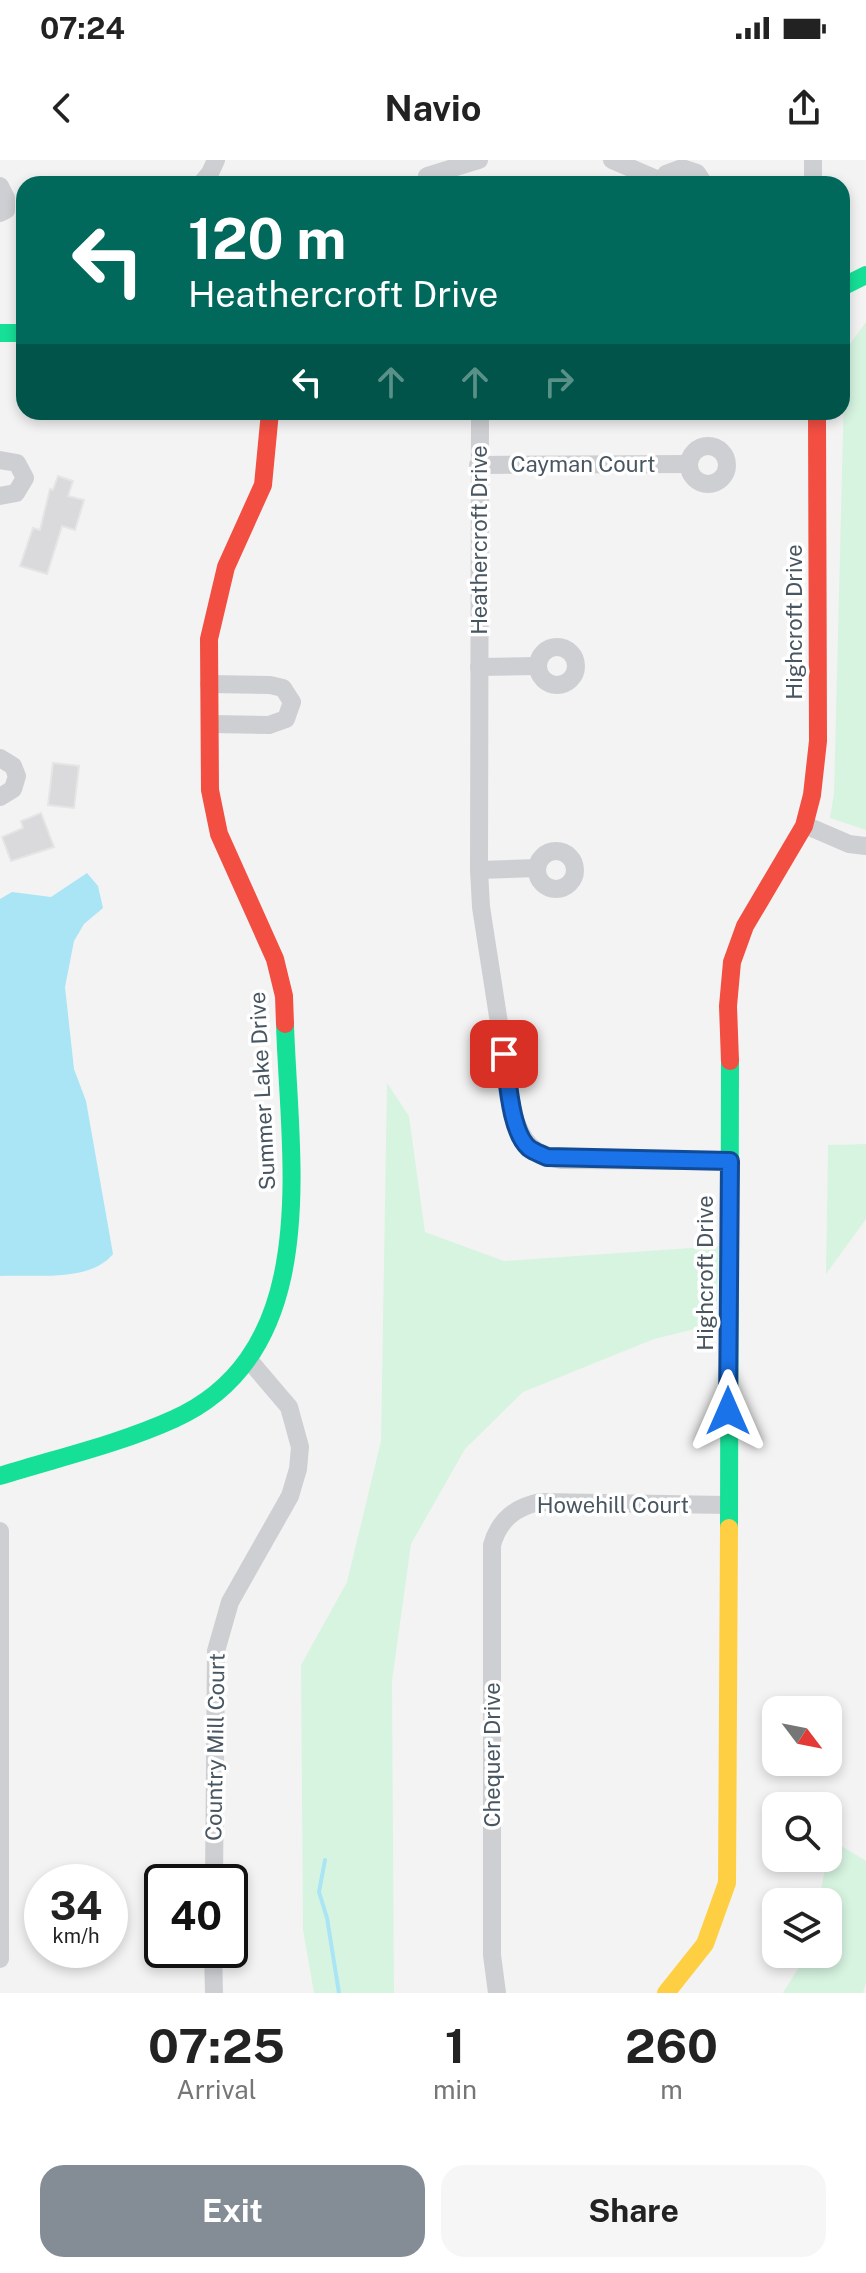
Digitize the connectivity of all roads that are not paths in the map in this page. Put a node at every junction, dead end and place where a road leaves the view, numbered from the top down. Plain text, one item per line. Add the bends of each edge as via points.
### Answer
1 (479, 160) edge
2 (612, 160) edge
3 (426, 173) edge
4 (648, 176) edge
5 (665, 176) edge
6 (699, 176) edge
7 (0, 186) edge
8 (3, 212) edge
9 (270, 420) edge
10 (480, 420) edge
11 (817, 420) edge
12 (0, 460) edge
13 (689, 464) dead end
14 (478, 465) junction
15 (0, 496) edge
16 (537, 666) dead end
17 (479, 667) junction
18 (209, 684) junction
19 (211, 724) junction
20 (0, 758) edge
21 (0, 797) edge
22 (805, 825) junction
23 (866, 846) edge
24 (537, 868) dead end
25 (479, 870) junction
26 (730, 1161) junction
27 (249, 1360) junction
28 (0, 1476) edge
29 (727, 1505) junction
30 (504, 1520) joint
31 (0, 1531) edge
32 (214, 1864) edge
33 (0, 1959) edge
34 (215, 1968) edge
35 (218, 1993) edge
36 (497, 1993) edge
37 (666, 1993) edge

1 - 3 street
2 - 4 street
5 - 6 street via 682,168
7 - 8 street via 6,198
9 - 18 street, Summer Lake Drive via 263,485 218,589 209,639
10 - 14 street, Heathercroft Drive
11 - 22 street, Highcroft Drive via 818,741
12 - 15 street via 17,463 25,478 16,493
13 - 14 street, Cayman Court
14 - 17 street, Heathercroft Drive
16 - 17 street, Heathercroft Drive
17 - 25 street, Heathercroft Drive
18 - 19 street, Summer Lake Drive
18 - 19 street via 270,685 283,688 292,702 286,719 269,725
19 - 27 street, Summer Lake Drive via 210,790 219,834 275,959 286,1020 291,1220 287,1263 277,1303
20 - 21 street via 17,776 13,789
22 - 23 street
22 - 26 street, Highcroft Drive via 746,925 732,960
24 - 25 street
25 - 26 street, Heathercroft Drive via 513,1113 529,1147 562,1160
26 - 29 street, Highcroft Drive
27 - 28 street, Summer Lake Drive via 207,1399 177,1418
27 - 32 street, Country Mill Court via 289,1407 300,1447 290,1496 230,1602 216,1651
29 - 30 street, Howehill Court via 540,1502 525,1505
29 - 37 street, Highcroft Drive via 727,1883 705,1944
30 - 36 street, Chequer Drive via 492,1545 492,1955
31 - 33 street
34 - 35 street

